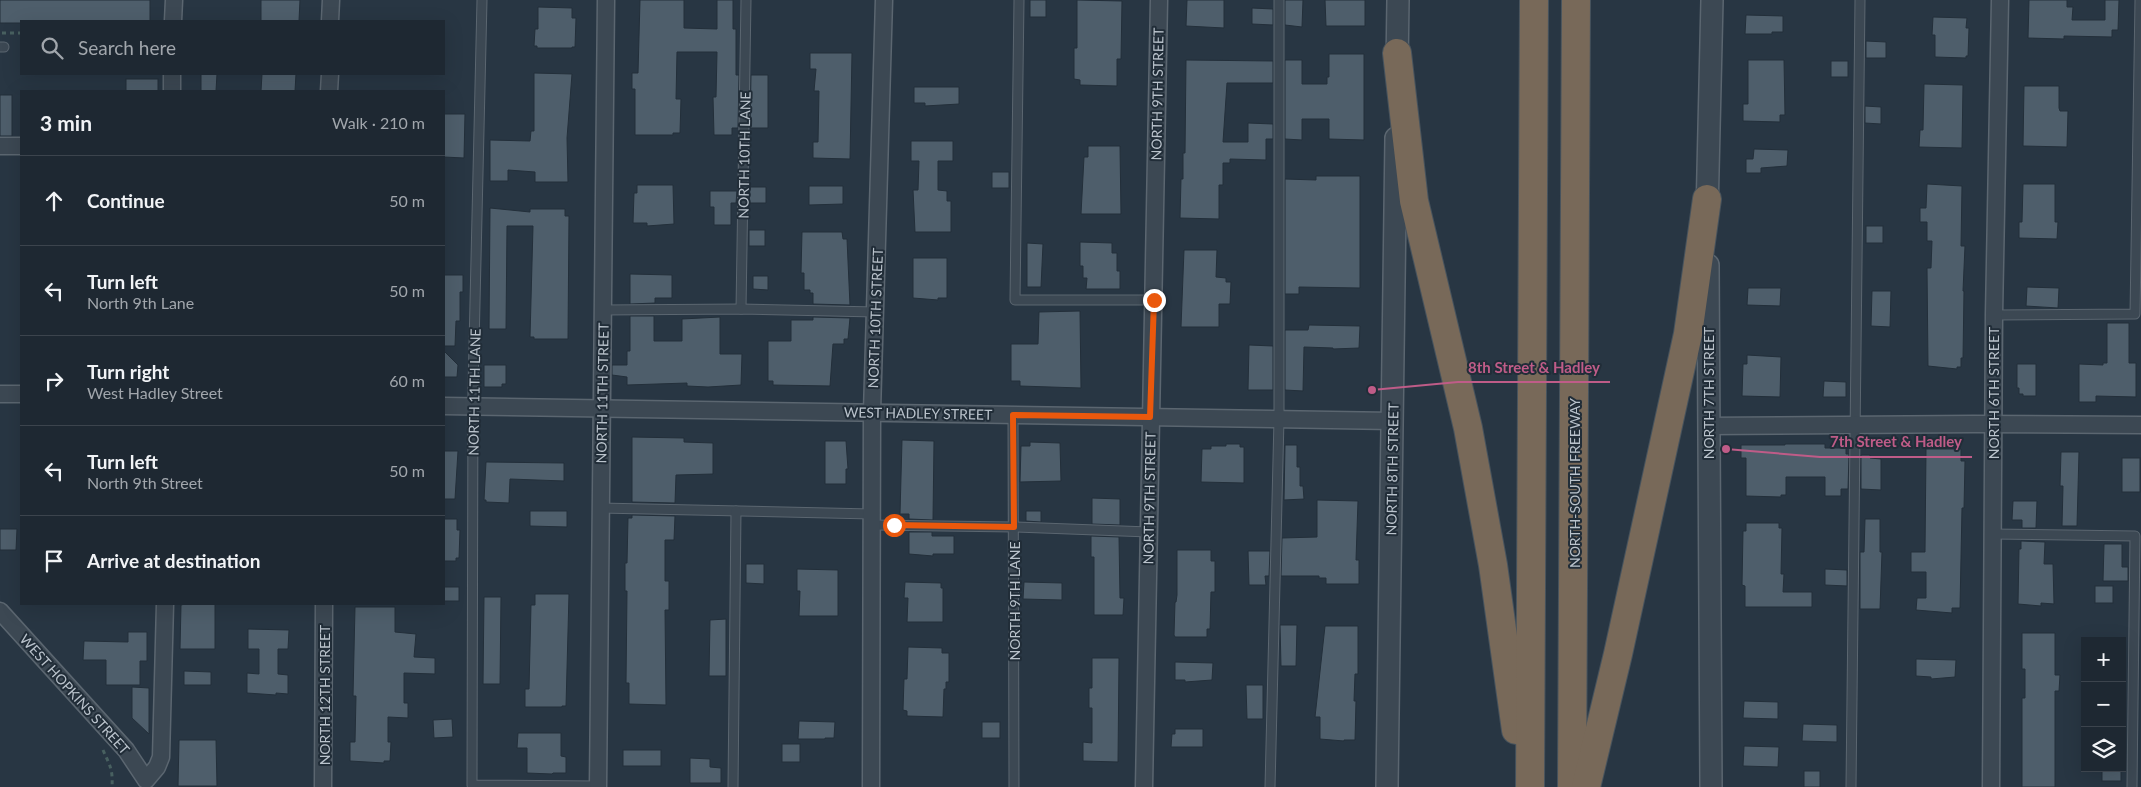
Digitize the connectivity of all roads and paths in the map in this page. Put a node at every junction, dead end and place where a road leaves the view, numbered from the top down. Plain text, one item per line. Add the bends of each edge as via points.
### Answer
1 (174, 0) edge
2 (331, 0) edge
3 (482, 0) edge
4 (606, 0) edge
5 (746, 0) edge
6 (884, 0) edge
7 (1019, 0) edge
8 (1159, 0) edge
9 (1278, 0) edge
10 (1398, 0) edge
11 (1534, 0) edge
12 (1576, 0) edge
13 (1712, 0) edge
14 (1860, 0) edge
15 (2000, 0) edge
16 (2140, 0) edge
17 (173, 20) edge
18 (330, 20) edge
19 (0, 33) edge
20 (20, 33) edge
21 (1397, 52) junction
22 (172, 75) edge
23 (330, 75) edge
24 (172, 90) edge
25 (330, 90) edge
26 (0, 146) edge
27 (20, 146) edge
28 (1707, 199) junction
29 (1154, 300) junction
30 (741, 309) junction
31 (603, 310) junction
32 (876, 312) junction
33 (1994, 315) junction
34 (0, 394) edge
35 (20, 394) edge
36 (445, 406) edge
37 (473, 406) junction
38 (601, 407) junction
39 (872, 412) junction
40 (1013, 415) junction
41 (1150, 417) junction
42 (1278, 419) junction
43 (1393, 421) junction
44 (1994, 424) junction
45 (1856, 425) junction
46 (2141, 425) edge
47 (1708, 426) junction
48 (600, 508) junction
49 (736, 511) junction
50 (872, 520) junction
51 (1014, 527) junction
52 (1148, 532) junction
53 (1991, 534) junction
54 (165, 605) edge
55 (324, 605) edge
56 (0, 611) edge
57 (100, 743) dead end
58 (598, 786) edge
59 (112, 787) edge
60 (323, 787) edge
61 (734, 787) edge
62 (871, 787) edge
63 (1014, 787) edge
64 (1144, 787) edge
65 (1270, 787) edge
66 (1387, 787) edge
67 (1524, 787) edge
68 (1530, 787) edge
69 (1572, 787) edge
70 (1586, 787) edge
71 (1711, 787) edge
72 (1852, 787) edge
73 (1991, 787) edge
74 (2132, 787) edge

1 - 17 street
2 - 18 street
3 - 37 lane, NORTH 11TH LANE
4 - 31 street, NORTH 11TH STREET
5 - 30 lane, NORTH 10TH LANE
6 - 32 street, NORTH 10TH STREET
7 - 29 lane via 1015,300
8 - 29 street, NORTH 9TH STREET
9 - 42 lane
10 - 21 street, NORTH 8TH STREET
11 - 68 highway
12 - 69 highway, NORTH-SOUTH FREEWAY
13 - 28 street, NORTH 7TH STREET
14 - 45 lane
15 - 33 street, NORTH 6TH STREET
16 - 33 lane via 2135,314
19 - 20 path
21 - 43 street, NORTH 8TH STREET
21 - 67 highway via 1414,201 1468,428 1494,565
22 - 24 street
23 - 25 street
26 - 27 street
28 - 47 street, NORTH 7TH STREET
28 - 70 highway via 1688,334
29 - 41 street, NORTH 9TH STREET
30 - 31 lane
30 - 32 lane
31 - 38 street, NORTH 11TH STREET
32 - 39 street, NORTH 10TH STREET
33 - 44 street, NORTH 6TH STREET
34 - 35 street
36 - 37 street, WEST HADLEY STREET
37 - 38 street, WEST HADLEY STREET
37 - 58 lane, NORTH 11TH LANE via 472,785
38 - 39 street, WEST HADLEY STREET
38 - 48 street, NORTH 11TH STREET
39 - 40 street, WEST HADLEY STREET
39 - 50 street, NORTH 10TH STREET
40 - 41 street, WEST HADLEY STREET
40 - 51 lane, NORTH 9TH LANE
41 - 42 street, WEST HADLEY STREET
41 - 52 street, NORTH 9TH STREET
42 - 43 street, WEST HADLEY STREET
42 - 65 lane
43 - 66 street, NORTH 8TH STREET
44 - 45 street
44 - 46 street
44 - 53 street, NORTH 6TH STREET
45 - 47 street
45 - 72 lane
47 - 71 street, NORTH 7TH STREET
48 - 49 lane
48 - 58 street, NORTH 11TH STREET
49 - 50 lane
49 - 61 lane
50 - 51 lane
50 - 62 street, NORTH 10TH STREET
51 - 52 lane
51 - 63 lane, NORTH 9TH LANE
52 - 64 street, NORTH 9TH STREET
53 - 73 street, NORTH 6TH STREET
53 - 74 lane via 2135,536
54 - 56 street, WEST HOPKINS STREET via 161,757 146,780 126,750
55 - 60 street, NORTH 12TH STREET
57 - 59 path via 111,764

